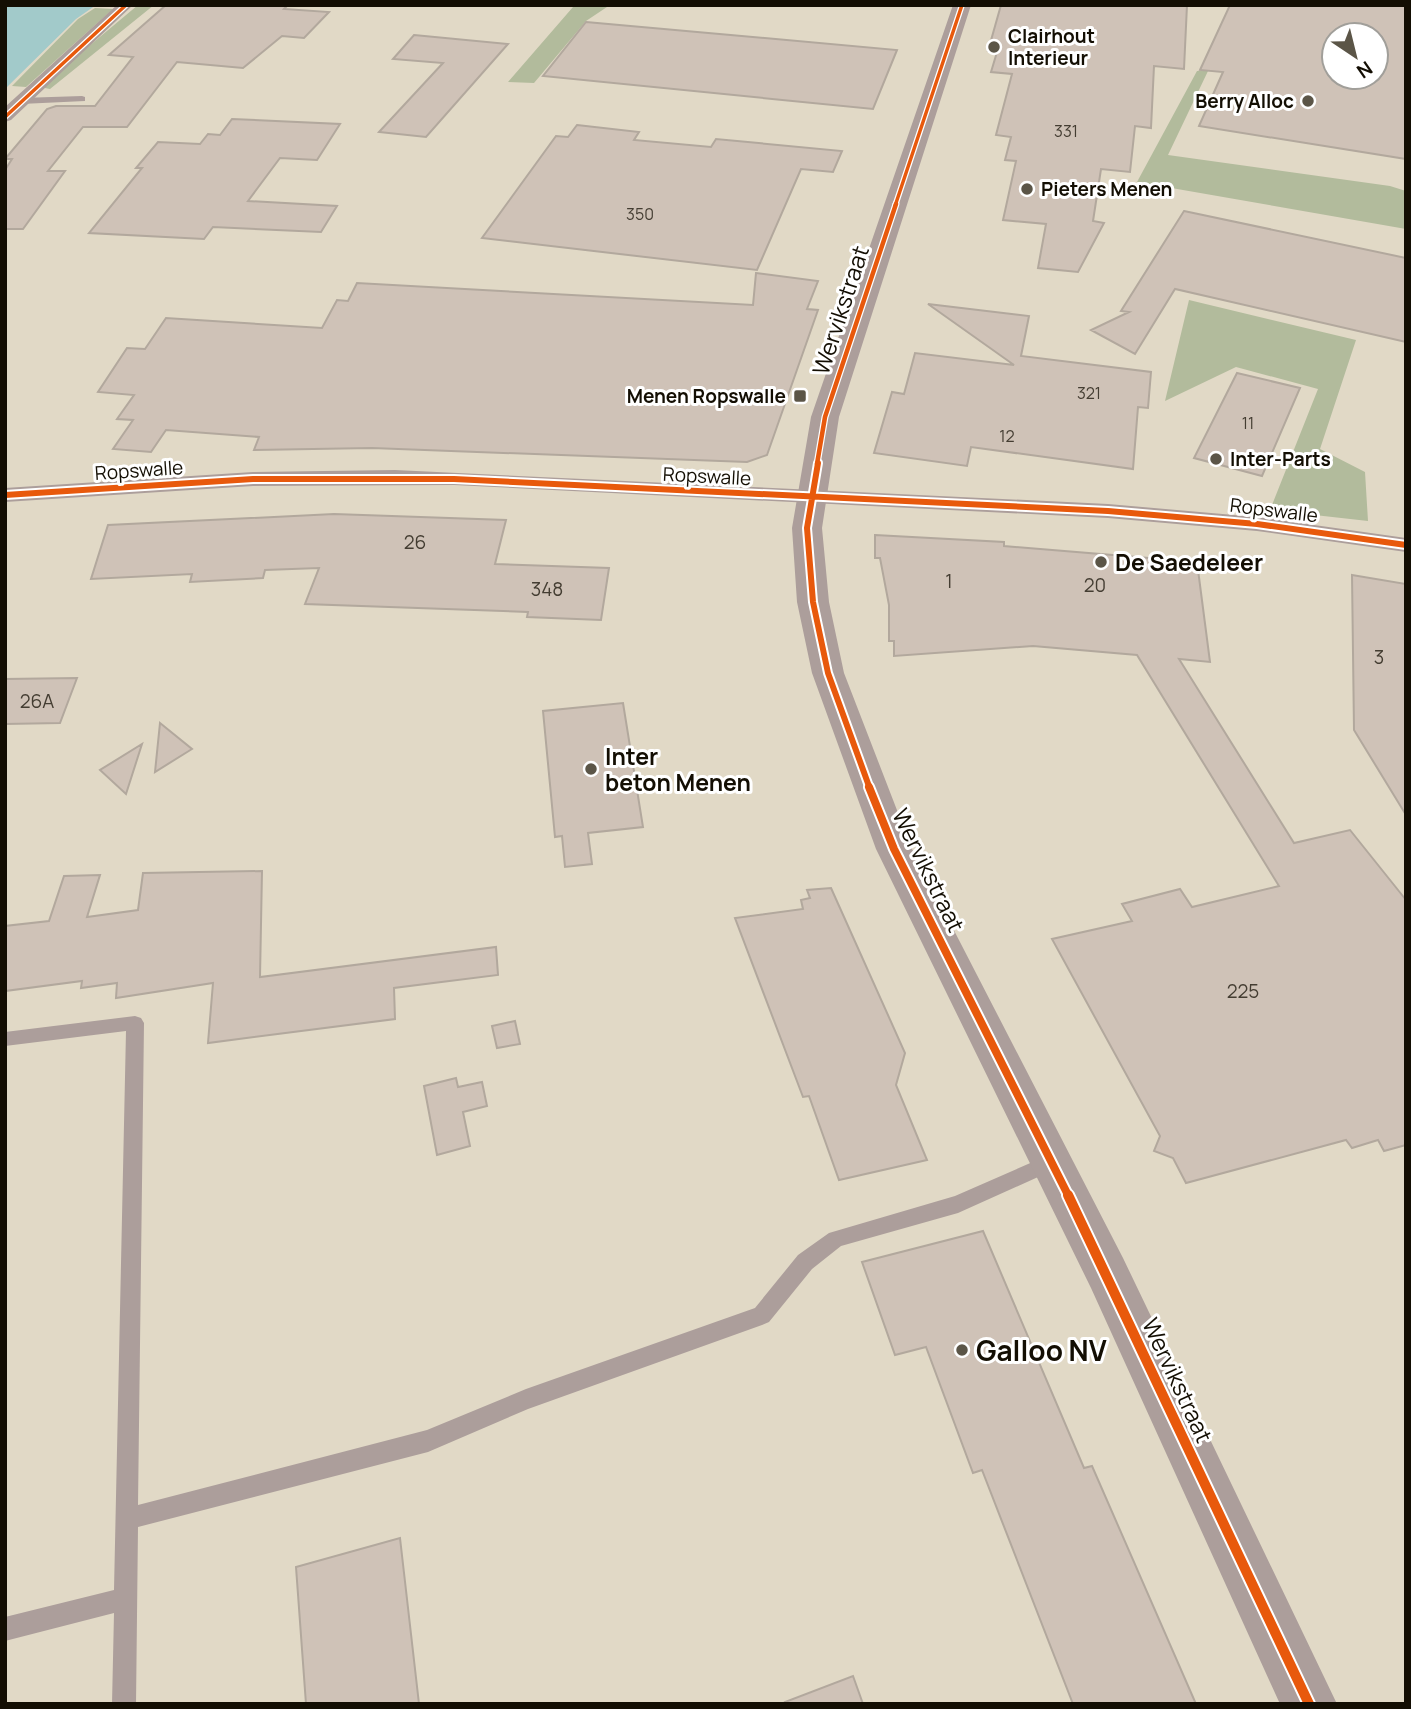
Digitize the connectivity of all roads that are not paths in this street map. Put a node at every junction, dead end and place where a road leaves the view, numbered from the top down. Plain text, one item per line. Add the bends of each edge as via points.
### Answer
1 (126, 5) edge
2 (962, 5) edge
3 (82, 99) dead end
4 (21, 101) junction
5 (5, 117) edge
6 (5, 495) edge
7 (813, 496) junction
8 (1406, 545) edge
9 (5, 1039) edge
10 (1051, 1162) junction
11 (127, 1519) junction
12 (126, 1598) junction
13 (5, 1629) edge
14 (124, 1704) edge
15 (1309, 1704) edge

1 - 4 street
2 - 7 street, Wervikstraat via 825,418
3 - 4 lane
4 - 5 street
6 - 7 street, Ropswalle via 242,478 340,477
7 - 8 street, Ropswalle via 1168,513
7 - 10 street, Wervikstraat via 807,528 813,602 828,673 854,749 894,849
9 - 11 lane via 135,1023
10 - 11 lane via 958,1204 836,1239 805,1262 762,1315 526,1399 428,1441
10 - 15 street, Wervikstraat
11 - 12 lane
12 - 13 lane
12 - 14 lane

